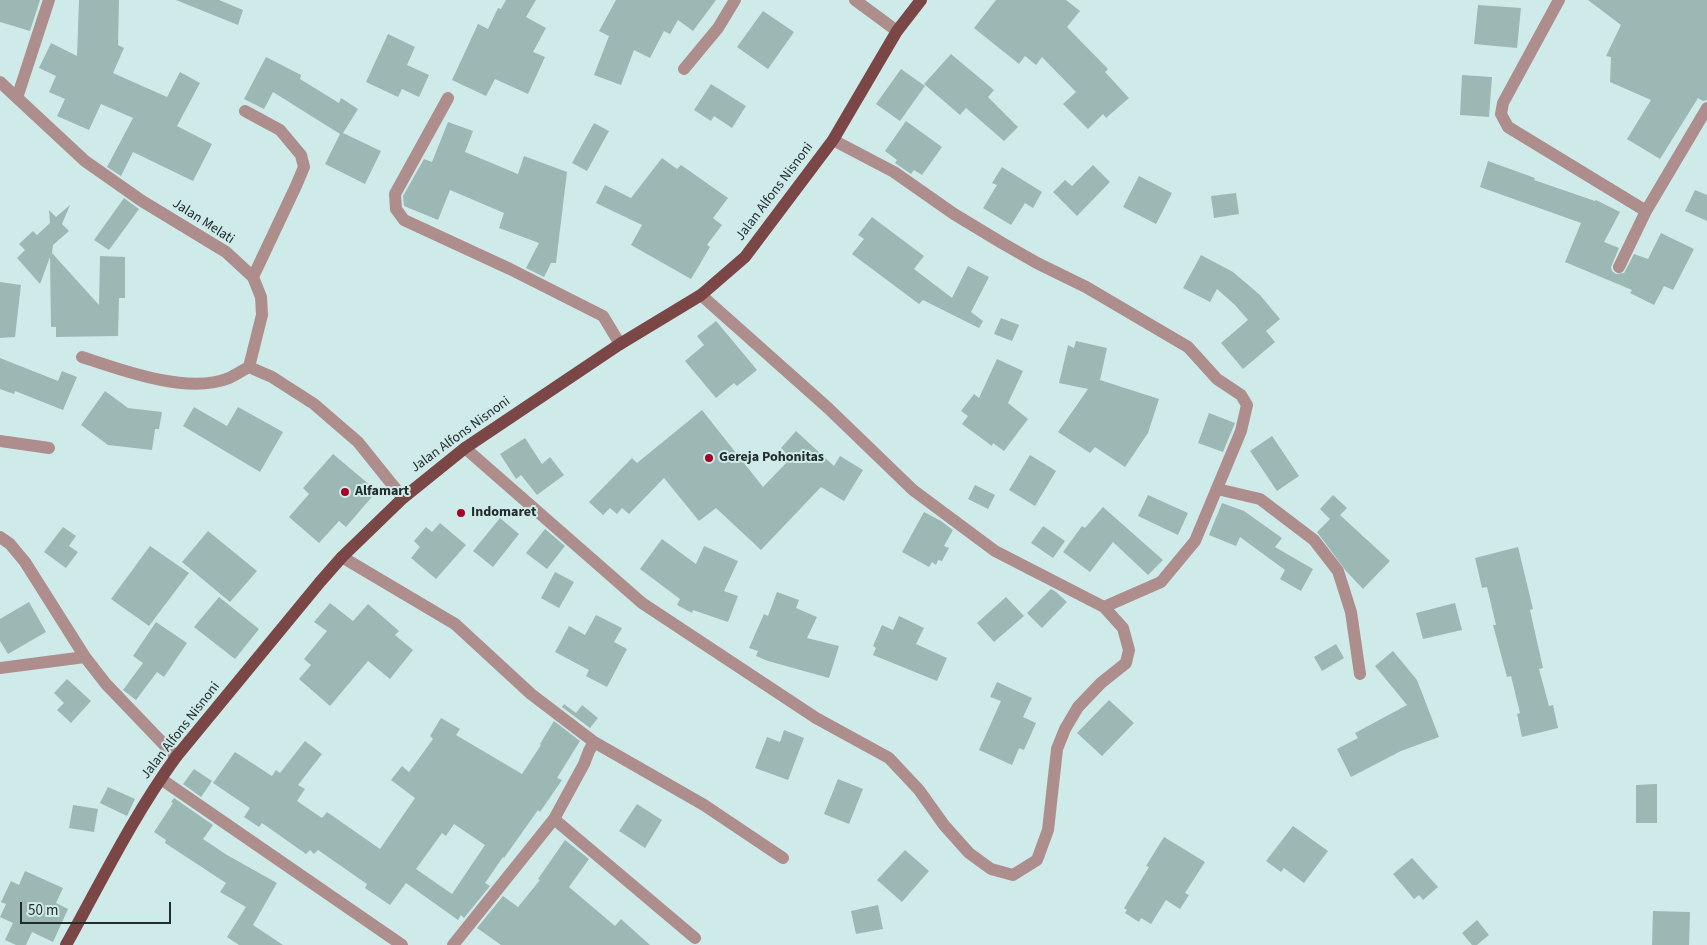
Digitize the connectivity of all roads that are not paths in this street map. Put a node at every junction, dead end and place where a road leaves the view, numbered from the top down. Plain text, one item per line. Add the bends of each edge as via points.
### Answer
1 (49, 0) edge
2 (734, 0) edge
3 (855, 0) edge
4 (921, 0) edge
5 (1559, 0) edge
6 (897, 31) junction
7 (684, 69) dead end
8 (0, 82) edge
9 (17, 98) junction
10 (448, 98) dead end
11 (1707, 108) edge
12 (246, 111) dead end
13 (833, 140) junction
14 (1646, 212) junction
15 (1619, 268) dead end
16 (253, 278) junction
17 (701, 295) junction
18 (620, 344) junction
19 (82, 357) dead end
20 (249, 367) junction
21 (0, 441) edge
22 (49, 448) dead end
23 (465, 448) junction
24 (1218, 489) junction
25 (403, 498) junction
26 (0, 537) edge
27 (342, 557) junction
28 (1104, 607) junction
29 (85, 657) junction
30 (0, 668) edge
31 (1360, 674) dead end
32 (594, 742) junction
33 (176, 758) junction
34 (160, 779) junction
35 (554, 820) junction
36 (783, 858) dead end
37 (695, 938) dead end
38 (66, 945) edge
39 (402, 945) edge
40 (453, 945) edge

1 - 9 street
2 - 7 street via 718,28
3 - 6 street
4 - 6 main road, Jalan Alfons Nisnoni
5 - 14 street via 1503,103 1501,114 1508,127
6 - 13 main road, Jalan Alfons Nisnoni
8 - 9 street, Jalan Melati
9 - 16 street, Jalan Melati via 84,161 226,252
10 - 18 street via 396,194 396,209 404,220 603,316
11 - 14 street
12 - 16 street via 280,130 301,155 304,167
13 - 17 main road, Jalan Alfons Nisnoni via 745,257
13 - 24 street via 894,172 1002,243 1188,346 1218,379 1241,395 1247,405 1241,431
14 - 15 street
16 - 20 street, Jalan Melati via 261,297 262,314
17 - 18 main road, Jalan Alfons Nisnoni
17 - 28 street via 828,408 913,490 995,551
18 - 23 main road, Jalan Alfons Nisnoni
19 - 20 street via 138,376 177,382 228,378
20 - 25 street via 272,377 314,404 358,442
21 - 22 street
23 - 25 main road, Jalan Alfons Nisnoni
23 - 28 street via 642,603 816,718 889,758 920,790 944,826 969,853 991,868 1013,875 1037,860 1043,845 1048,830 1057,749 1065,730 1078,707 1100,683 1126,663 1129,650 1123,628
24 - 28 street via 1195,541 1161,582
24 - 31 street via 1260,499 1314,540 1338,571 1351,612
25 - 27 main road, Jalan Alfons Nisnoni
26 - 29 street via 25,562
27 - 32 street via 455,624 531,694
27 - 33 main road, Jalan Alfons Nisnoni
29 - 30 street
29 - 33 street
32 - 35 street
32 - 36 street via 704,806
33 - 34 main road, Jalan Alfons Nisnoni
34 - 38 main road, Jalan Alfons Nisnoni
34 - 39 street
35 - 37 street
35 - 40 street

